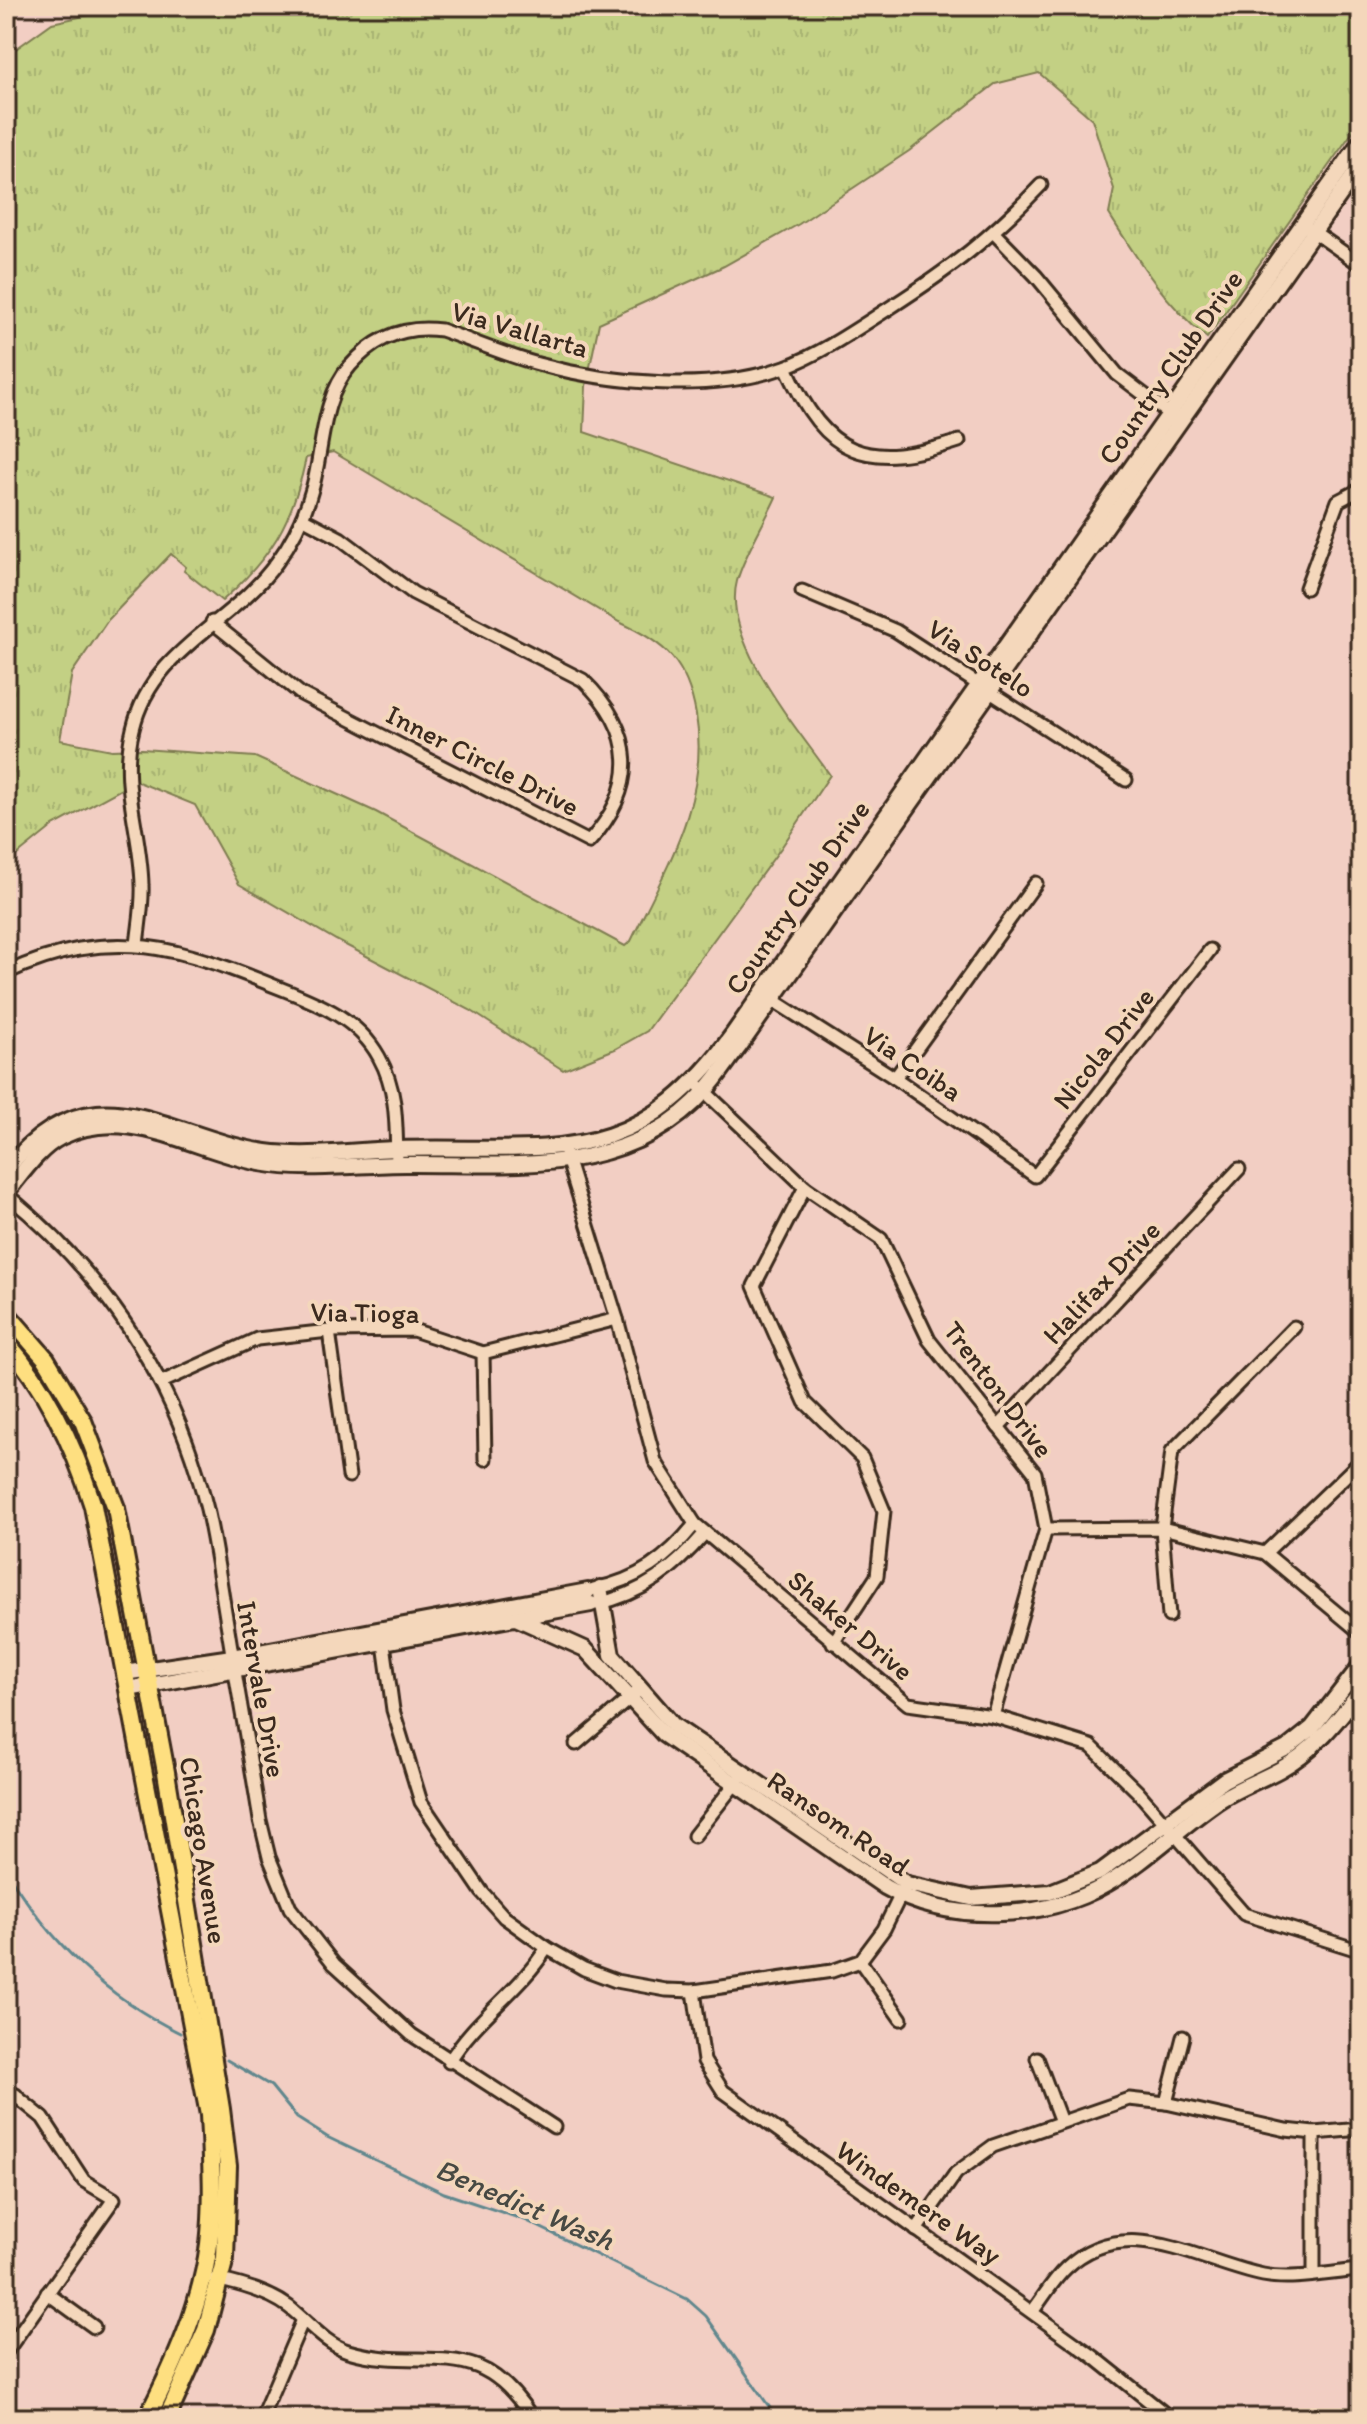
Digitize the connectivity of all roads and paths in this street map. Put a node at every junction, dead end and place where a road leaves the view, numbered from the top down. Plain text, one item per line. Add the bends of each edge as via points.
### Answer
1 (1361, 141) edge
2 (1361, 165) edge
3 (1041, 185) dead end
4 (1308, 228) junction
5 (995, 234) junction
6 (1361, 265) edge
7 (786, 367) junction
8 (1174, 418) junction
9 (959, 441) dead end
10 (1361, 489) edge
11 (302, 518) junction
12 (1306, 588) dead end
13 (802, 591) dead end
14 (212, 622) junction
15 (983, 688) junction
16 (1126, 780) dead end
17 (1036, 883) dead end
18 (137, 945) junction
19 (1210, 950) dead end
20 (6, 973) edge
21 (767, 996) junction
22 (895, 1078) junction
23 (700, 1087) junction
24 (564, 1147) junction
25 (397, 1156) junction
26 (567, 1163) junction
27 (1239, 1169) dead end
28 (6, 1170) edge
29 (1035, 1176) joint
30 (805, 1187) junction
31 (6, 1193) edge
32 (6, 1313) edge
33 (617, 1319) junction
34 (1294, 1327) dead end
35 (329, 1331) junction
36 (6, 1342) edge
37 (483, 1353) junction
38 (162, 1382) junction
39 (998, 1427) junction
40 (485, 1459) dead end
41 (1361, 1461) edge
42 (349, 1476) dead end
43 (695, 1524) junction
44 (1162, 1528) junction
45 (1046, 1529) junction
46 (705, 1533) junction
47 (1265, 1553) junction
48 (588, 1598) junction
49 (1169, 1616) dead end
50 (516, 1618) junction
51 (1361, 1633) edge
52 (383, 1634) junction
53 (566, 1638) junction
54 (833, 1643) junction
55 (234, 1663) junction
56 (1361, 1665) edge
57 (147, 1678) junction
58 (126, 1681) junction
59 (1361, 1690) edge
60 (635, 1694) junction
61 (993, 1716) junction
62 (576, 1744) dead end
63 (740, 1778) junction
64 (1169, 1829) junction
65 (694, 1836) dead end
66 (903, 1890) junction
67 (547, 1948) junction
68 (1361, 1951) edge
69 (860, 1961) junction
70 (694, 1991) junction
71 (901, 2019) dead end
72 (1183, 2037) dead end
73 (1037, 2058) dead end
74 (449, 2062) junction
75 (11, 2092) edge
76 (1166, 2103) junction
77 (6, 2110) edge
78 (1061, 2122) junction
79 (554, 2127) dead end
80 (1361, 2129) edge
81 (1314, 2133) junction
82 (916, 2230) junction
83 (1361, 2270) edge
84 (1314, 2274) junction
85 (203, 2276) junction
86 (221, 2280) junction
87 (47, 2293) junction
88 (1032, 2312) junction
89 (302, 2322) junction
90 (94, 2327) dead end
91 (6, 2352) edge
92 (1152, 2413) edge
93 (147, 2418) edge
94 (167, 2418) edge
95 (261, 2418) edge
96 (532, 2418) edge
97 (1170, 2418) edge

1 - 4 street, Country Club Drive
2 - 4 street, Country Club Drive
3 - 5 street, Via Vallarta
4 - 6 street
4 - 8 street, Country Club Drive
5 - 7 street, Via Vallarta via 891,307
5 - 8 street via 1117,374
7 - 9 street via 814,418 854,449 901,457
7 - 11 street, Via Vallarta via 746,377 678,383 538,364 441,330 387,336 352,363 332,396
8 - 15 street, Country Club Drive
10 - 12 street via 1338,501
11 - 14 street, Via Vallarta via 265,577
11 - 14 street, Inner Circle Drive via 340,538 413,593 583,680 605,701 620,731 626,762 604,826 589,842 301,694
13 - 15 street, Via Sotelo via 896,631
14 - 18 street, Via Vallarta via 161,671 133,727 126,771 142,884
15 - 16 street, Via Sotelo
15 - 21 street, Country Club Drive
17 - 22 street
18 - 20 street via 75,949
18 - 25 street via 207,959 339,1014 363,1034 389,1078 396,1104
19 - 29 street, Nicola Drive
21 - 22 street, Via Coiba
21 - 23 street, Country Club Drive
22 - 29 street, Via Coiba
23 - 24 street, Country Club Drive via 622,1132
23 - 26 street, Country Club Drive via 652,1132
23 - 30 street, Trenton Drive
24 - 25 street, Country Club Drive
24 - 26 street, Shaker Drive
25 - 26 street, Country Club Drive
25 - 28 street, Country Club Drive via 249,1150 166,1121 108,1112 40,1136
25 - 31 street, Country Club Drive via 294,1167 261,1164 121,1125 61,1137
26 - 33 street, Shaker Drive
27 - 39 street, Halifax Drive
30 - 39 street, Trenton Drive via 881,1239 929,1340
30 - 54 street via 754,1286 805,1402 862,1458 884,1511 877,1576
31 - 38 street, Intervale Drive via 80,1261 139,1340
32 - 57 main road, Chicago Avenue via 46,1359 101,1459 123,1536
33 - 37 street
33 - 43 street, Shaker Drive via 655,1461
34 - 44 street via 1172,1451
35 - 37 street, Via Tioga via 413,1330
35 - 38 street, Via Tioga via 257,1339
35 - 42 street
36 - 58 main road, Chicago Avenue via 47,1398 78,1460 102,1547
37 - 40 street
38 - 55 street, Intervale Drive via 195,1463 208,1512
39 - 45 street, Trenton Drive via 1035,1473
41 - 47 street
43 - 46 street, Shaker Drive
43 - 48 street via 649,1569
44 - 45 street
44 - 47 street
44 - 49 street
45 - 61 street, Trenton Drive
46 - 48 street via 665,1574 633,1594
46 - 54 street, Shaker Drive
47 - 51 street
48 - 50 street
48 - 52 street
48 - 53 street
48 - 60 street, Ransom Road
50 - 52 street
50 - 53 street, Ransom Road
52 - 55 street
52 - 67 street via 393,1710 421,1802 482,1892 504,1917
53 - 60 street, Ransom Road
54 - 61 street, Shaker Drive via 908,1704
55 - 57 street
55 - 74 street, Intervale Drive via 260,1820 290,1908 334,1964
56 - 64 street, Ransom Road via 1312,1728 1287,1748 1224,1780
57 - 58 street
57 - 86 main road, Chicago Avenue via 228,2166
58 - 85 main road, Chicago Avenue via 209,2115 211,2213
59 - 64 street, Ransom Road via 1295,1760
60 - 62 street
60 - 63 street, Ransom Road
61 - 64 street, Shaker Drive via 1091,1746
63 - 65 street
63 - 66 street, Ransom Road
64 - 66 street, Ransom Road via 1100,1872 1050,1892 971,1898
64 - 68 street, Shaker Drive via 1244,1914
66 - 69 street
67 - 70 street via 616,1981
67 - 74 street via 527,1979 465,2035
69 - 70 street via 814,1975
69 - 71 street
70 - 82 street, Windemere Way via 704,2061 723,2091
72 - 76 street
73 - 78 street
74 - 79 street, Intervale Drive
75 - 77 street
75 - 87 street via 43,2118 84,2181 114,2199
76 - 78 street via 1129,2099
76 - 81 street
78 - 82 street via 993,2146 972,2160 956,2173
80 - 81 street
81 - 84 street
82 - 88 street, Windemere Way
83 - 84 street
84 - 88 street via 1265,2275 1160,2242 1126,2243 1095,2250 1066,2268
85 - 86 street
85 - 93 main road, Chicago Avenue via 176,2360
86 - 89 street via 267,2294
86 - 94 main road, Chicago Avenue via 206,2330
87 - 90 street
87 - 91 street
88 - 92 street, Windemere Way via 1094,2357
89 - 95 street
89 - 96 street via 346,2351 440,2357 474,2365 502,2379
92 - 97 street, Windemere Way

